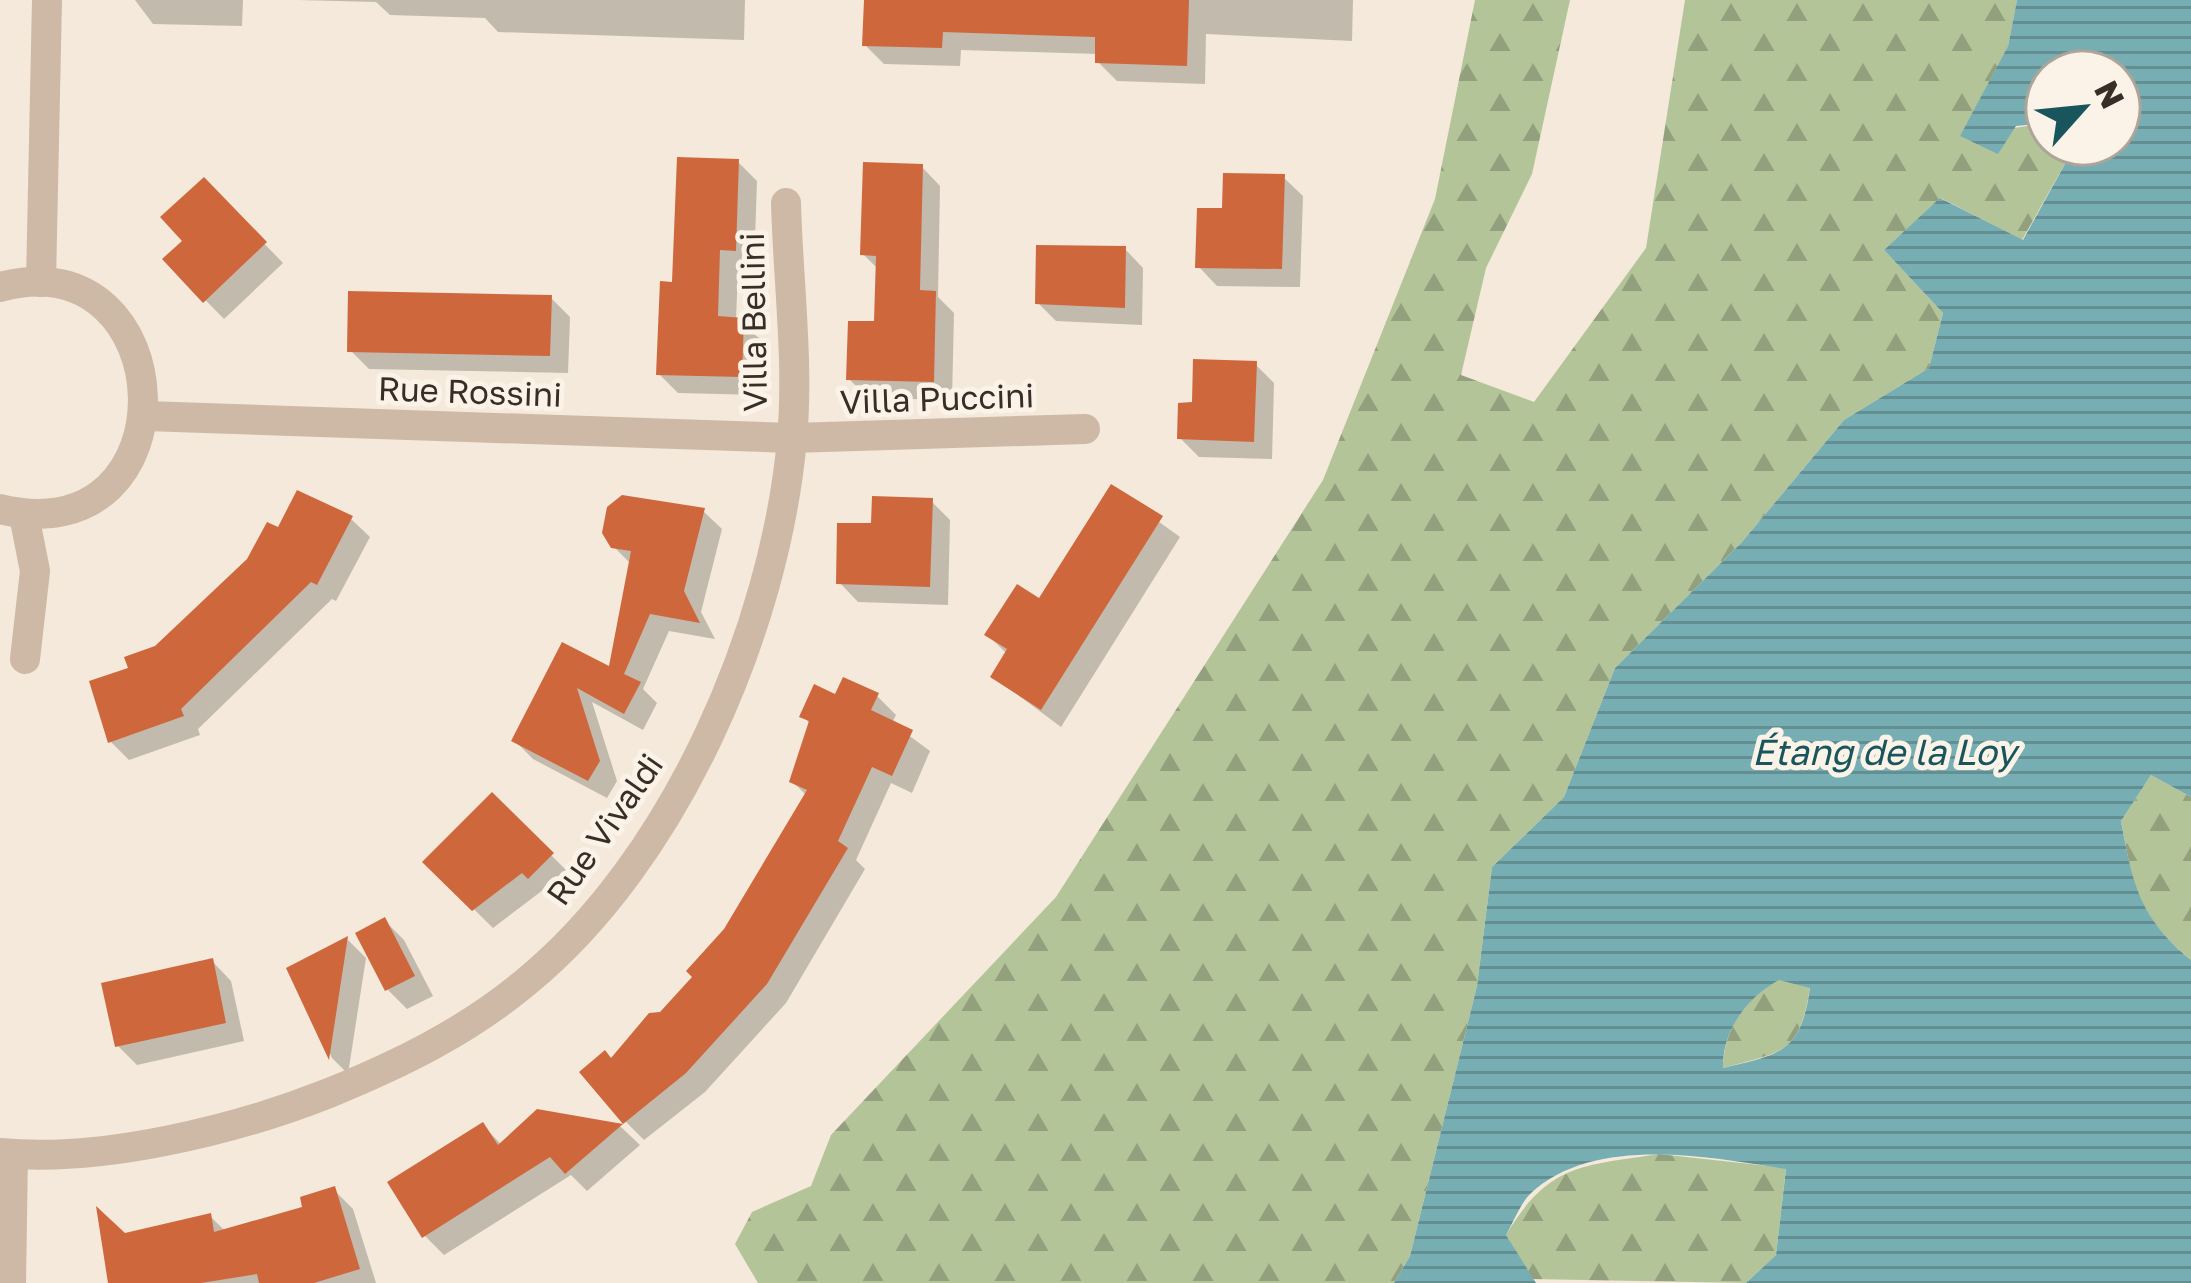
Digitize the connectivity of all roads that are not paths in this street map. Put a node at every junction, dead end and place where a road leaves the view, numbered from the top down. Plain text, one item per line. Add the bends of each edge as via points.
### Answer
1 (47, 0) edge
2 (786, 203) dead end
3 (41, 282) junction
4 (0, 287) edge
5 (146, 416) junction
6 (1085, 429) dead end
7 (792, 438) junction
8 (12, 512) edge
9 (25, 659) dead end
10 (6, 1154) edge
11 (11, 1283) edge

1 - 3 street
2 - 7 street, Villa Bellini
3 - 4 street
3 - 5 street via 94,302 133,343 146,378
5 - 7 street, Rue Rossini
5 - 8 street via 127,464 91,499 59,512
6 - 7 street, Villa Puccini
7 - 10 street, Rue Vivaldi via 749,642 717,724 589,921 528,981 396,1066 268,1117 119,1147
8 - 9 street via 35,571
10 - 11 street

